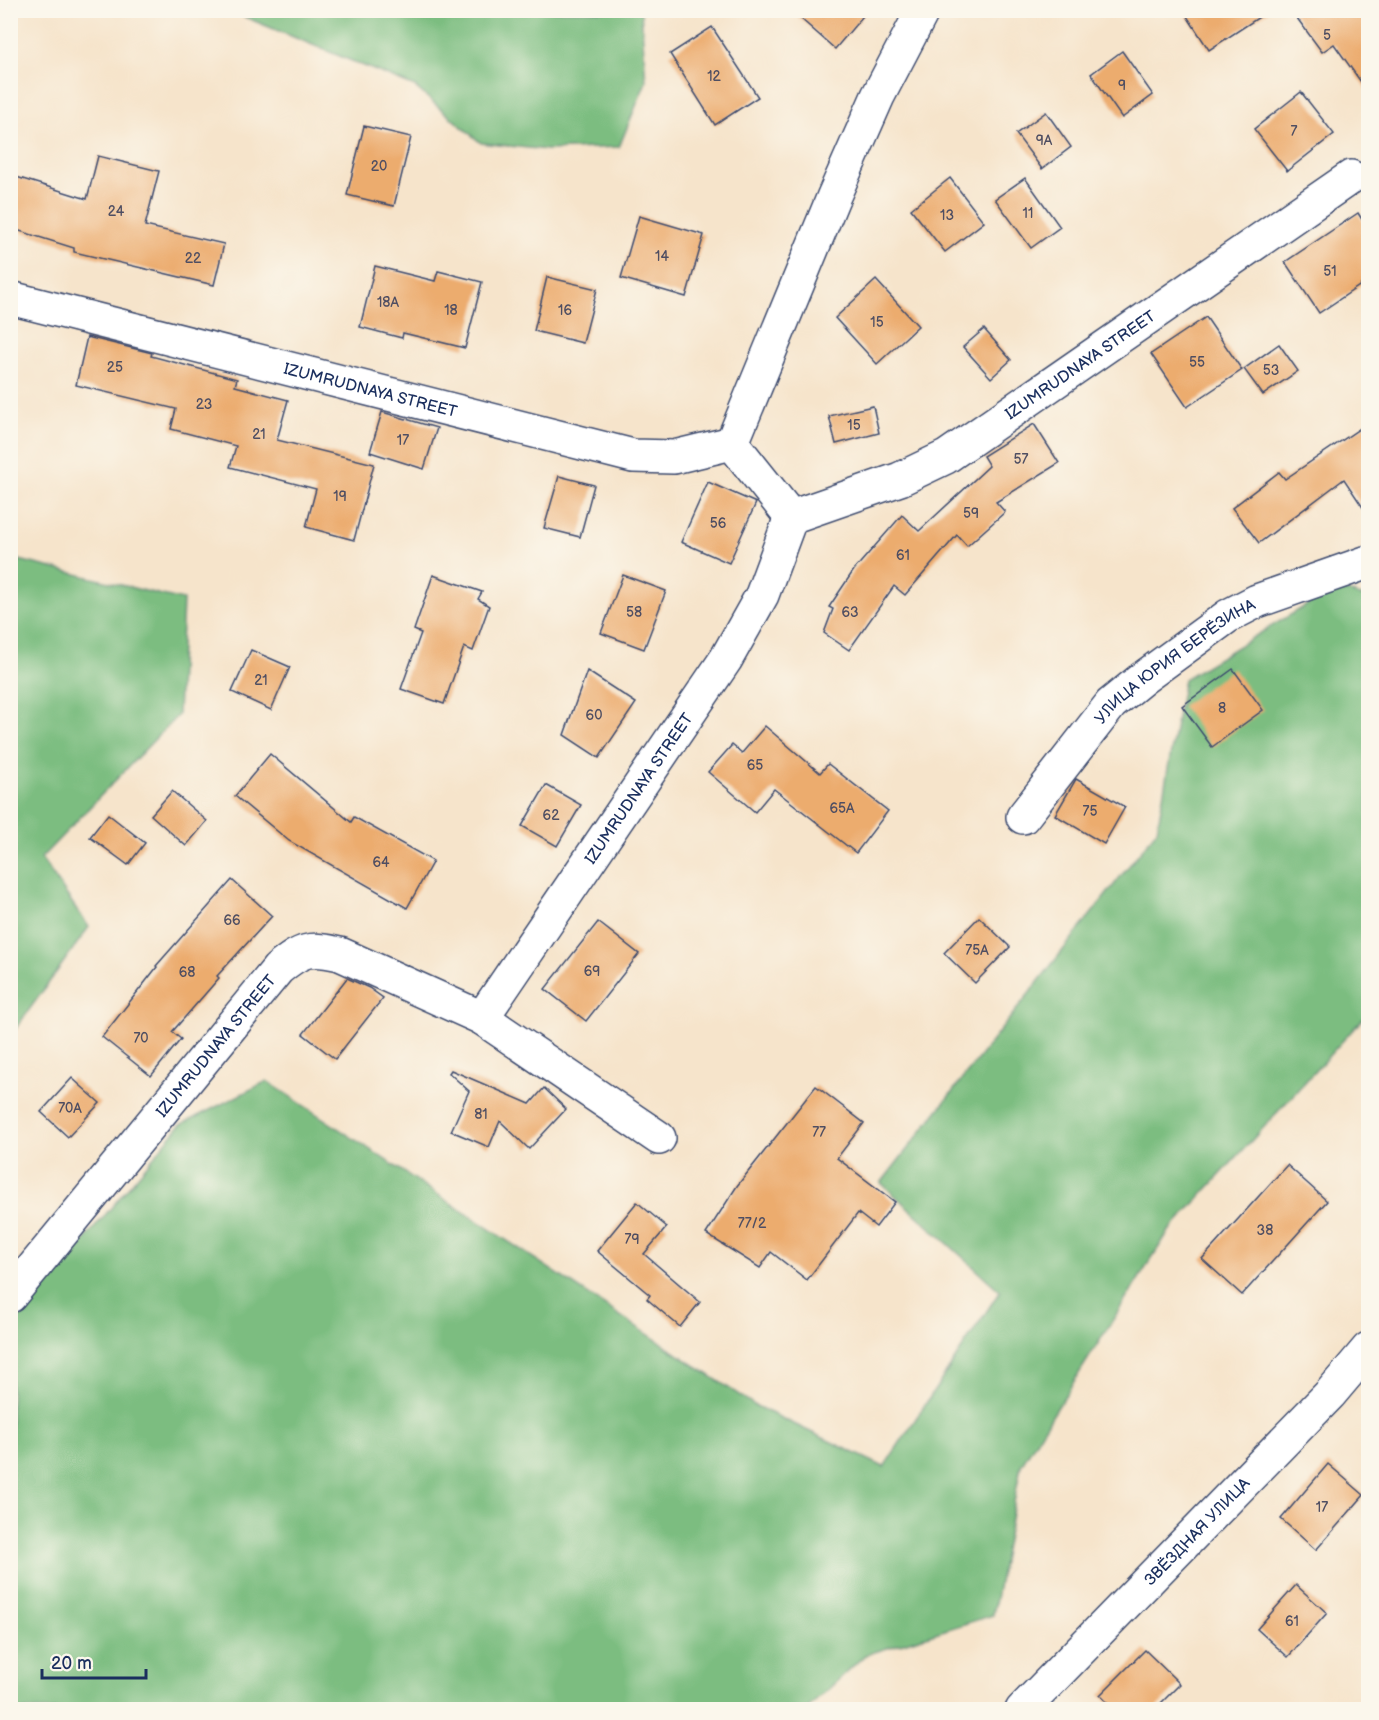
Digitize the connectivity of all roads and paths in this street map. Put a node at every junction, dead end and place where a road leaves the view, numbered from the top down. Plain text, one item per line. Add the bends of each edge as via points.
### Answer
1 (923, 10) edge
2 (1351, 177) dead end
3 (10, 298) edge
4 (732, 443) junction
5 (791, 517) junction
6 (1368, 562) edge
7 (1023, 817) dead end
8 (482, 1018) junction
9 (660, 1138) dead end
10 (10, 1296) edge
11 (1368, 1349) edge
12 (1022, 1710) edge

1 - 4 street via 878,96 833,198
2 - 5 street, IZUMRUDNAYA STREET via 946,457 900,479
3 - 4 street, IZUMRUDNAYA STREET via 633,456 674,457
4 - 5 street
5 - 8 street, IZUMRUDNAYA STREET via 762,595 726,659
6 - 7 street, УЛИЦА ЮРИЯ БЕРЁЗИНА via 1257,601 1228,616 1143,678 1111,704
8 - 9 street, IZUMRUDNAYA STREET
8 - 10 street, IZUMRUDNAYA STREET via 339,954 318,949 296,954 278,969
11 - 12 street, ЗВЁЗДНАЯ УЛИЦА via 1330,1394

